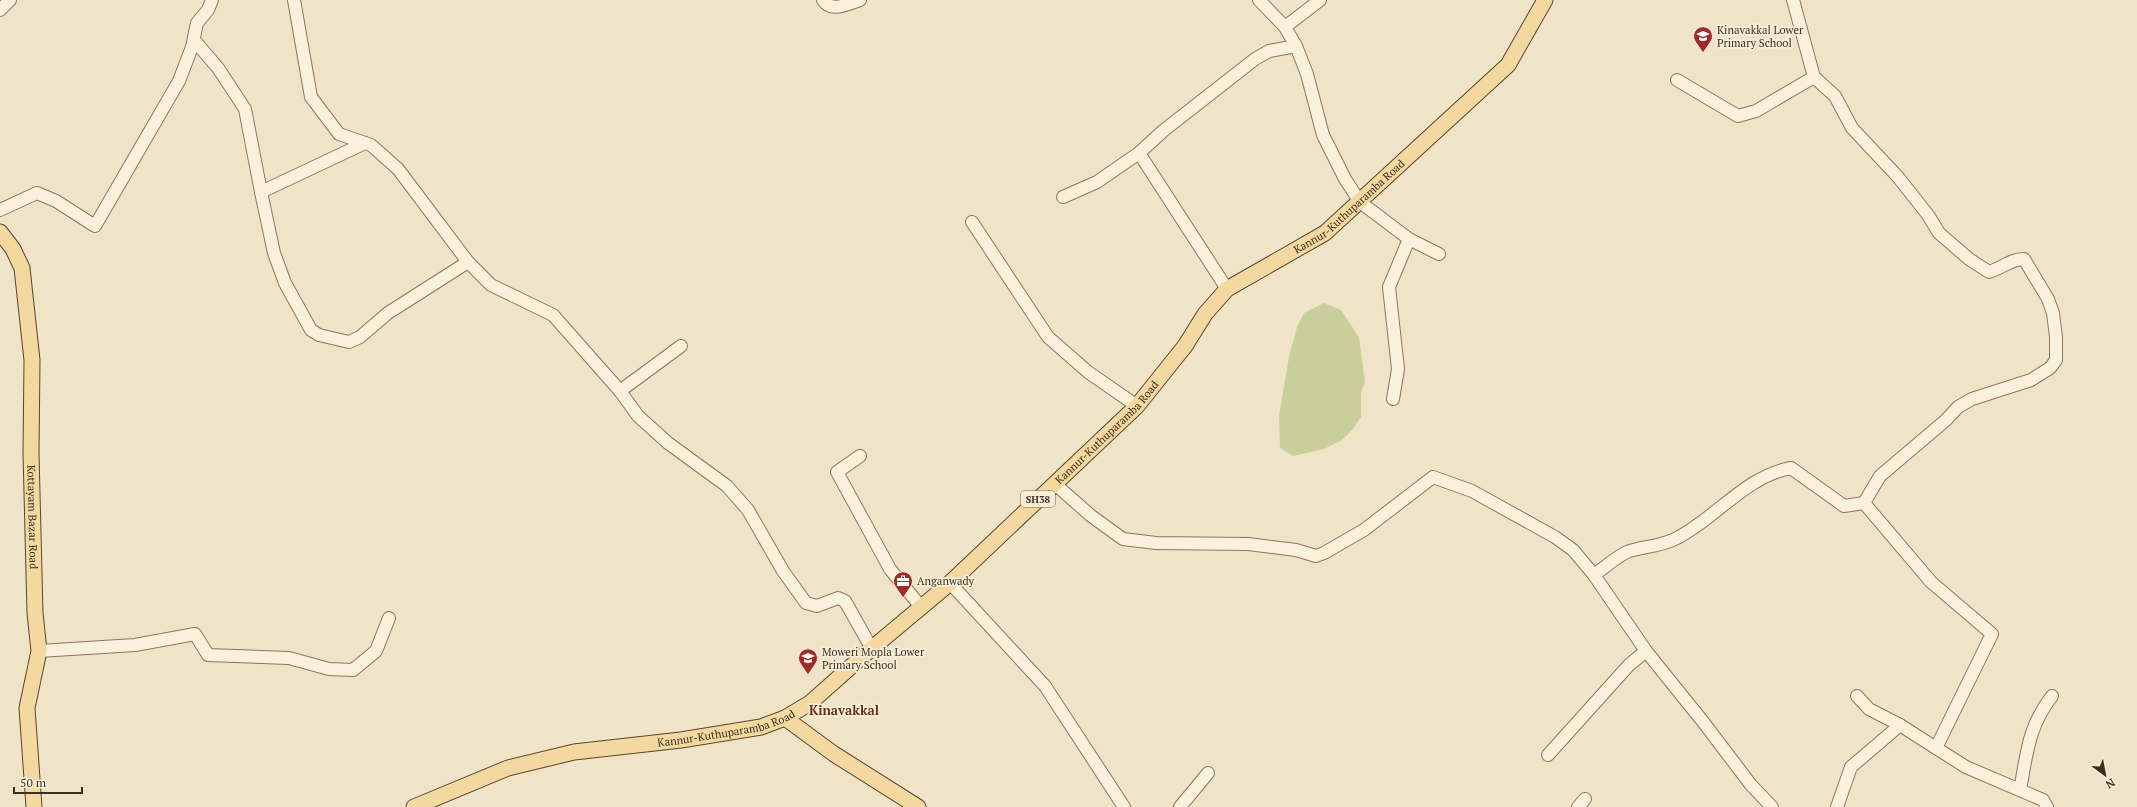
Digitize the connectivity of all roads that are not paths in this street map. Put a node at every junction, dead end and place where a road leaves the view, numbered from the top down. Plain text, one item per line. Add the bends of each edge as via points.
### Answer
1 (10, 0) edge
2 (212, 0) edge
3 (294, 0) edge
4 (822, 0) edge
5 (860, 0) edge
6 (1259, 0) edge
7 (1320, 0) edge
8 (1545, 0) edge
9 (1793, 0) edge
10 (0, 10) edge
11 (1285, 27) junction
12 (194, 40) junction
13 (1296, 46) junction
14 (1814, 77) junction
15 (1677, 80) dead end
16 (365, 143) junction
17 (1139, 153) junction
18 (261, 192) junction
19 (1063, 197) dead end
20 (1360, 202) junction
21 (0, 210) edge
22 (972, 222) dead end
23 (0, 232) edge
24 (1409, 239) junction
25 (1440, 254) dead end
26 (468, 262) junction
27 (1227, 289) junction
28 (681, 346) dead end
29 (620, 391) junction
30 (1393, 399) dead end
31 (1137, 406) junction
32 (860, 456) dead end
33 (1055, 484) junction
34 (1864, 503) junction
35 (1594, 575) junction
36 (950, 583) junction
37 (921, 608) junction
38 (389, 618) dead end
39 (872, 648) junction
40 (39, 651) junction
41 (1646, 651) junction
42 (1857, 696) dead end
43 (2052, 696) dead end
44 (785, 718) junction
45 (1900, 725) junction
46 (1936, 748) junction
47 (1548, 755) dead end
48 (1208, 773) dead end
49 (2020, 790) junction
50 (34, 807) edge
51 (414, 807) edge
52 (918, 807) edge
53 (1124, 807) edge
54 (1180, 807) edge
55 (1772, 807) edge
56 (1837, 807) edge
57 (2047, 807) edge

1 - 10 street
2 - 12 street via 208,10 197,23
3 - 16 street via 311,97 339,134
4 - 5 street via 833,7
6 - 11 street
7 - 11 street
8 - 20 main road, Kannur-Kuthuparamba Road / SH38 via 1508,65
9 - 14 street
11 - 13 street
12 - 18 street via 218,68 245,109
12 - 21 street via 179,81 95,226 56,201 37,193
13 - 17 street via 1269,52 1255,59
13 - 20 street via 1307,74 1322,135 1344,179
14 - 15 street via 1756,111 1738,116
14 - 34 street via 1835,96 1852,128 1898,177 1939,233 1969,259 1989,272 2015,259 2024,259 2048,299 2056,337 2056,360 2050,368 2031,380 1972,399 1958,407 1880,476
16 - 18 street
16 - 26 street via 398,169
17 - 19 street via 1097,182
17 - 27 street
18 - 26 street via 274,253 285,283 311,330 319,335 350,342 360,337 388,313
20 - 24 street
20 - 27 main road, Kannur-Kuthuparamba Road / SH38 via 1325,233
22 - 31 street via 1048,337 1088,372
23 - 40 main road, Kottayam Bazar Road via 13,249 22,268 32,360 31,453 35,605
24 - 25 street
24 - 30 street via 1389,287 1398,369
26 - 29 street via 491,285 553,315
27 - 31 main road, Kannur-Kuthuparamba Road / SH38 via 1205,314 1184,346
28 - 29 street
29 - 39 street via 638,416 668,443 727,486 748,510 783,571 806,603 817,606 838,598 845,601
31 - 33 main road, Kannur-Kuthuparamba Road / SH38
32 - 37 street via 837,472 890,569
33 - 35 street via 1090,515 1123,539 1156,543 1248,544 1296,550 1316,556 1364,530 1433,477 1472,491 1555,537 1573,550
33 - 36 main road, Kannur-Kuthuparamba Road / SH38
34 - 35 street via 1844,506 1790,468 1774,471 1677,538 1658,546 1627,552
34 - 46 street via 1931,582 1992,634
35 - 41 street
36 - 37 main road, Kannur-Kuthuparamba Road / SH38
36 - 53 street via 1045,686
37 - 39 main road, Kannur-Kuthuparamba Road / SH38
38 - 40 street via 376,651 353,670 329,668 289,658 208,655 195,634 135,645
39 - 44 main road, Kannur-Kuthuparamba Road / SH38 via 810,703
40 - 50 main road, Kottayam Bazar Road via 27,708
41 - 47 street via 1629,665
41 - 55 street via 1751,785
42 - 45 street via 1869,709
43 - 49 street via 2032,729
44 - 51 main road, Kannur-Kuthuparamba Road / SH38 via 761,727 681,740 574,752 508,768
44 - 52 main road via 834,754
45 - 46 street
45 - 56 street via 1851,767
46 - 49 street via 1966,767
48 - 54 street
49 - 57 street via 2043,800

